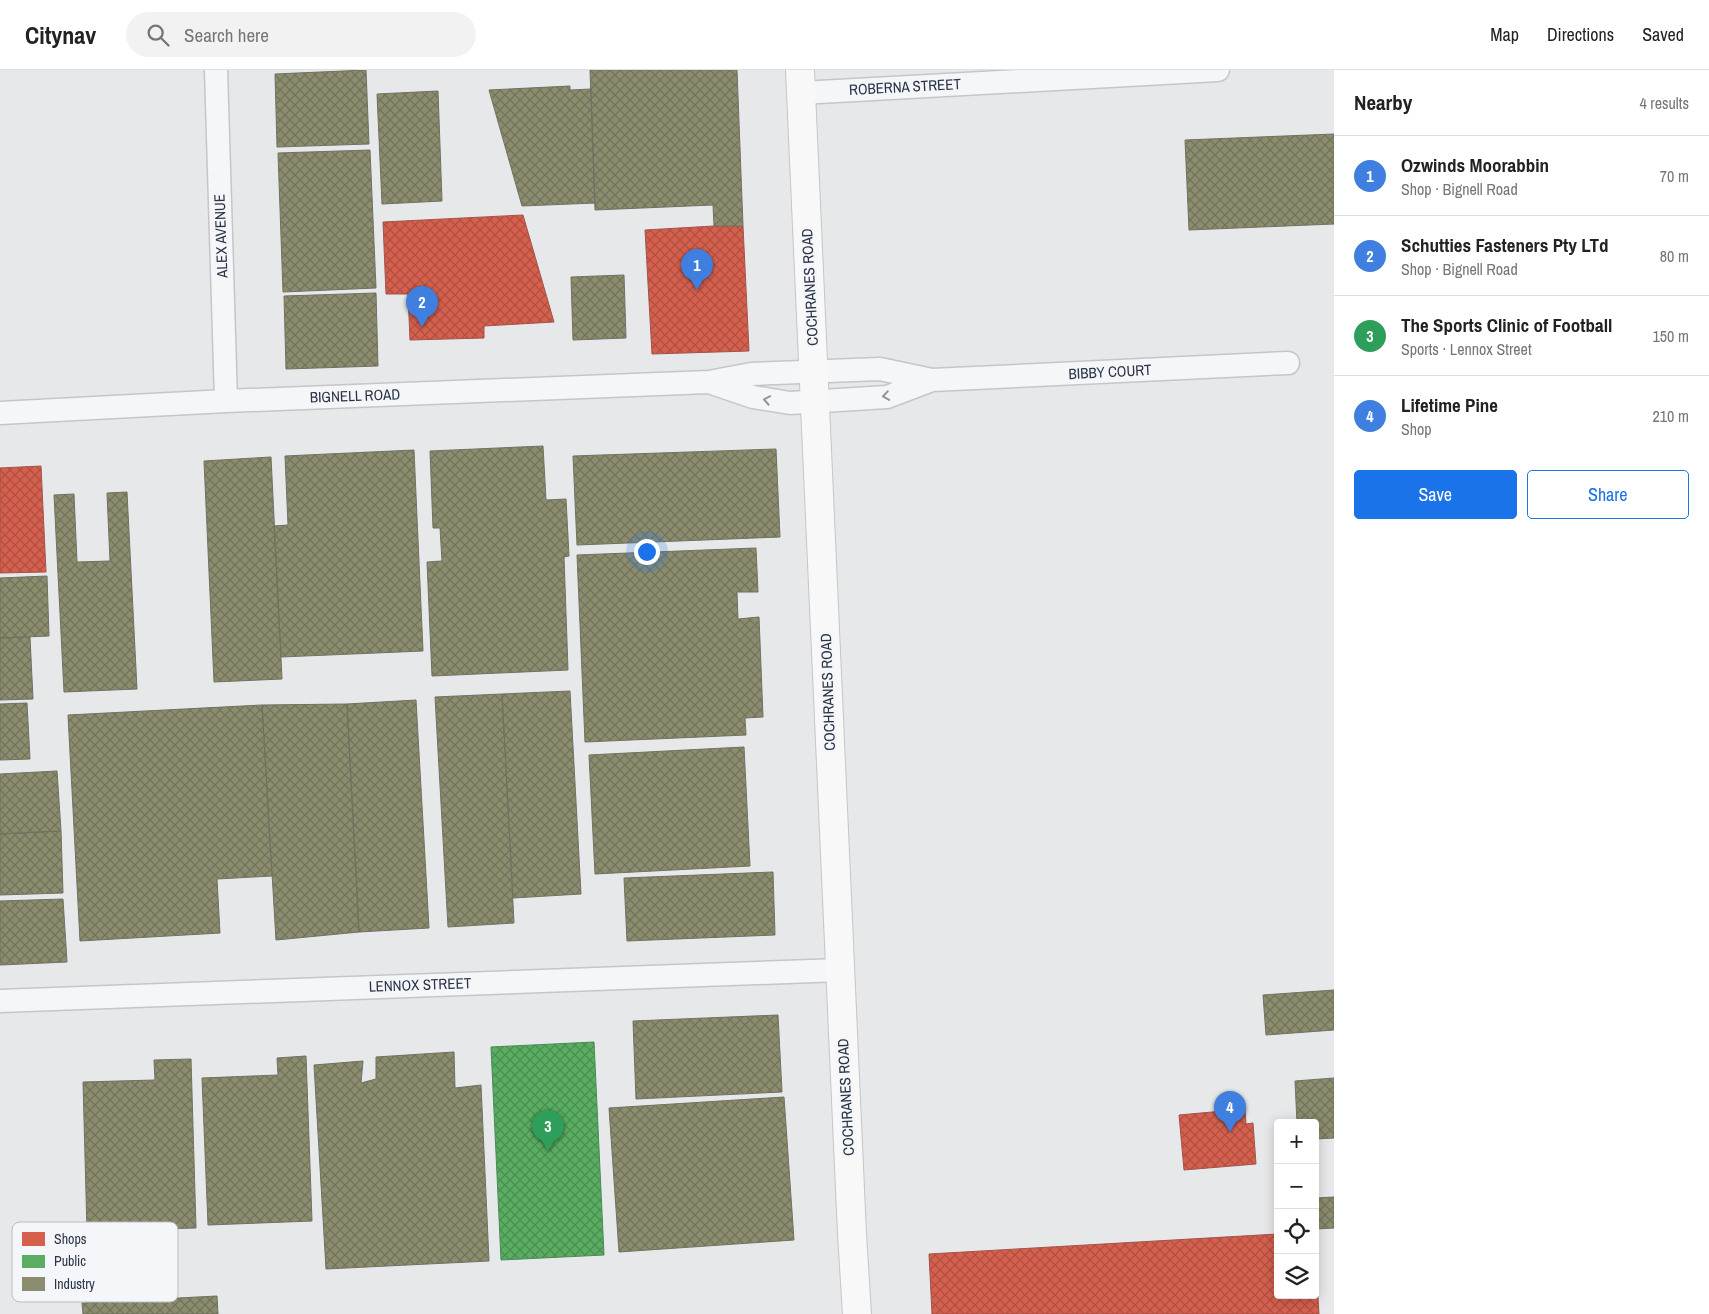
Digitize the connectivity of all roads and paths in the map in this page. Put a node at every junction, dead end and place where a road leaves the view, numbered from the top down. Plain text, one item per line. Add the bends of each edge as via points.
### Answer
1 (216, 70) edge
2 (1218, 70) edge
3 (801, 81) edge
4 (1288, 363) dead end
5 (814, 371) junction
6 (932, 380) junction
7 (709, 382) junction
8 (226, 401) junction
9 (815, 402) junction
10 (0, 413) edge
11 (840, 970) junction
12 (0, 1001) edge
13 (857, 1314) edge

1 - 8 street, ALEX AVENUE
2 - 3 street, ROBERNA STREET
3 - 5 street, COCHRANES ROAD
4 - 6 street, BIBBY COURT
5 - 6 street, BIBBY COURT via 884,369
5 - 7 street, BIGNELL ROAD via 745,375
5 - 9 street, COCHRANES ROAD
6 -> 9 street, BIBBY COURT via 887,397
7 - 8 street, BIGNELL ROAD
9 -> 7 street, BIGNELL ROAD via 768,400
8 - 10 street, BIGNELL ROAD
9 - 11 street, COCHRANES ROAD
11 - 12 street, LENNOX STREET
11 - 13 street, COCHRANES ROAD

